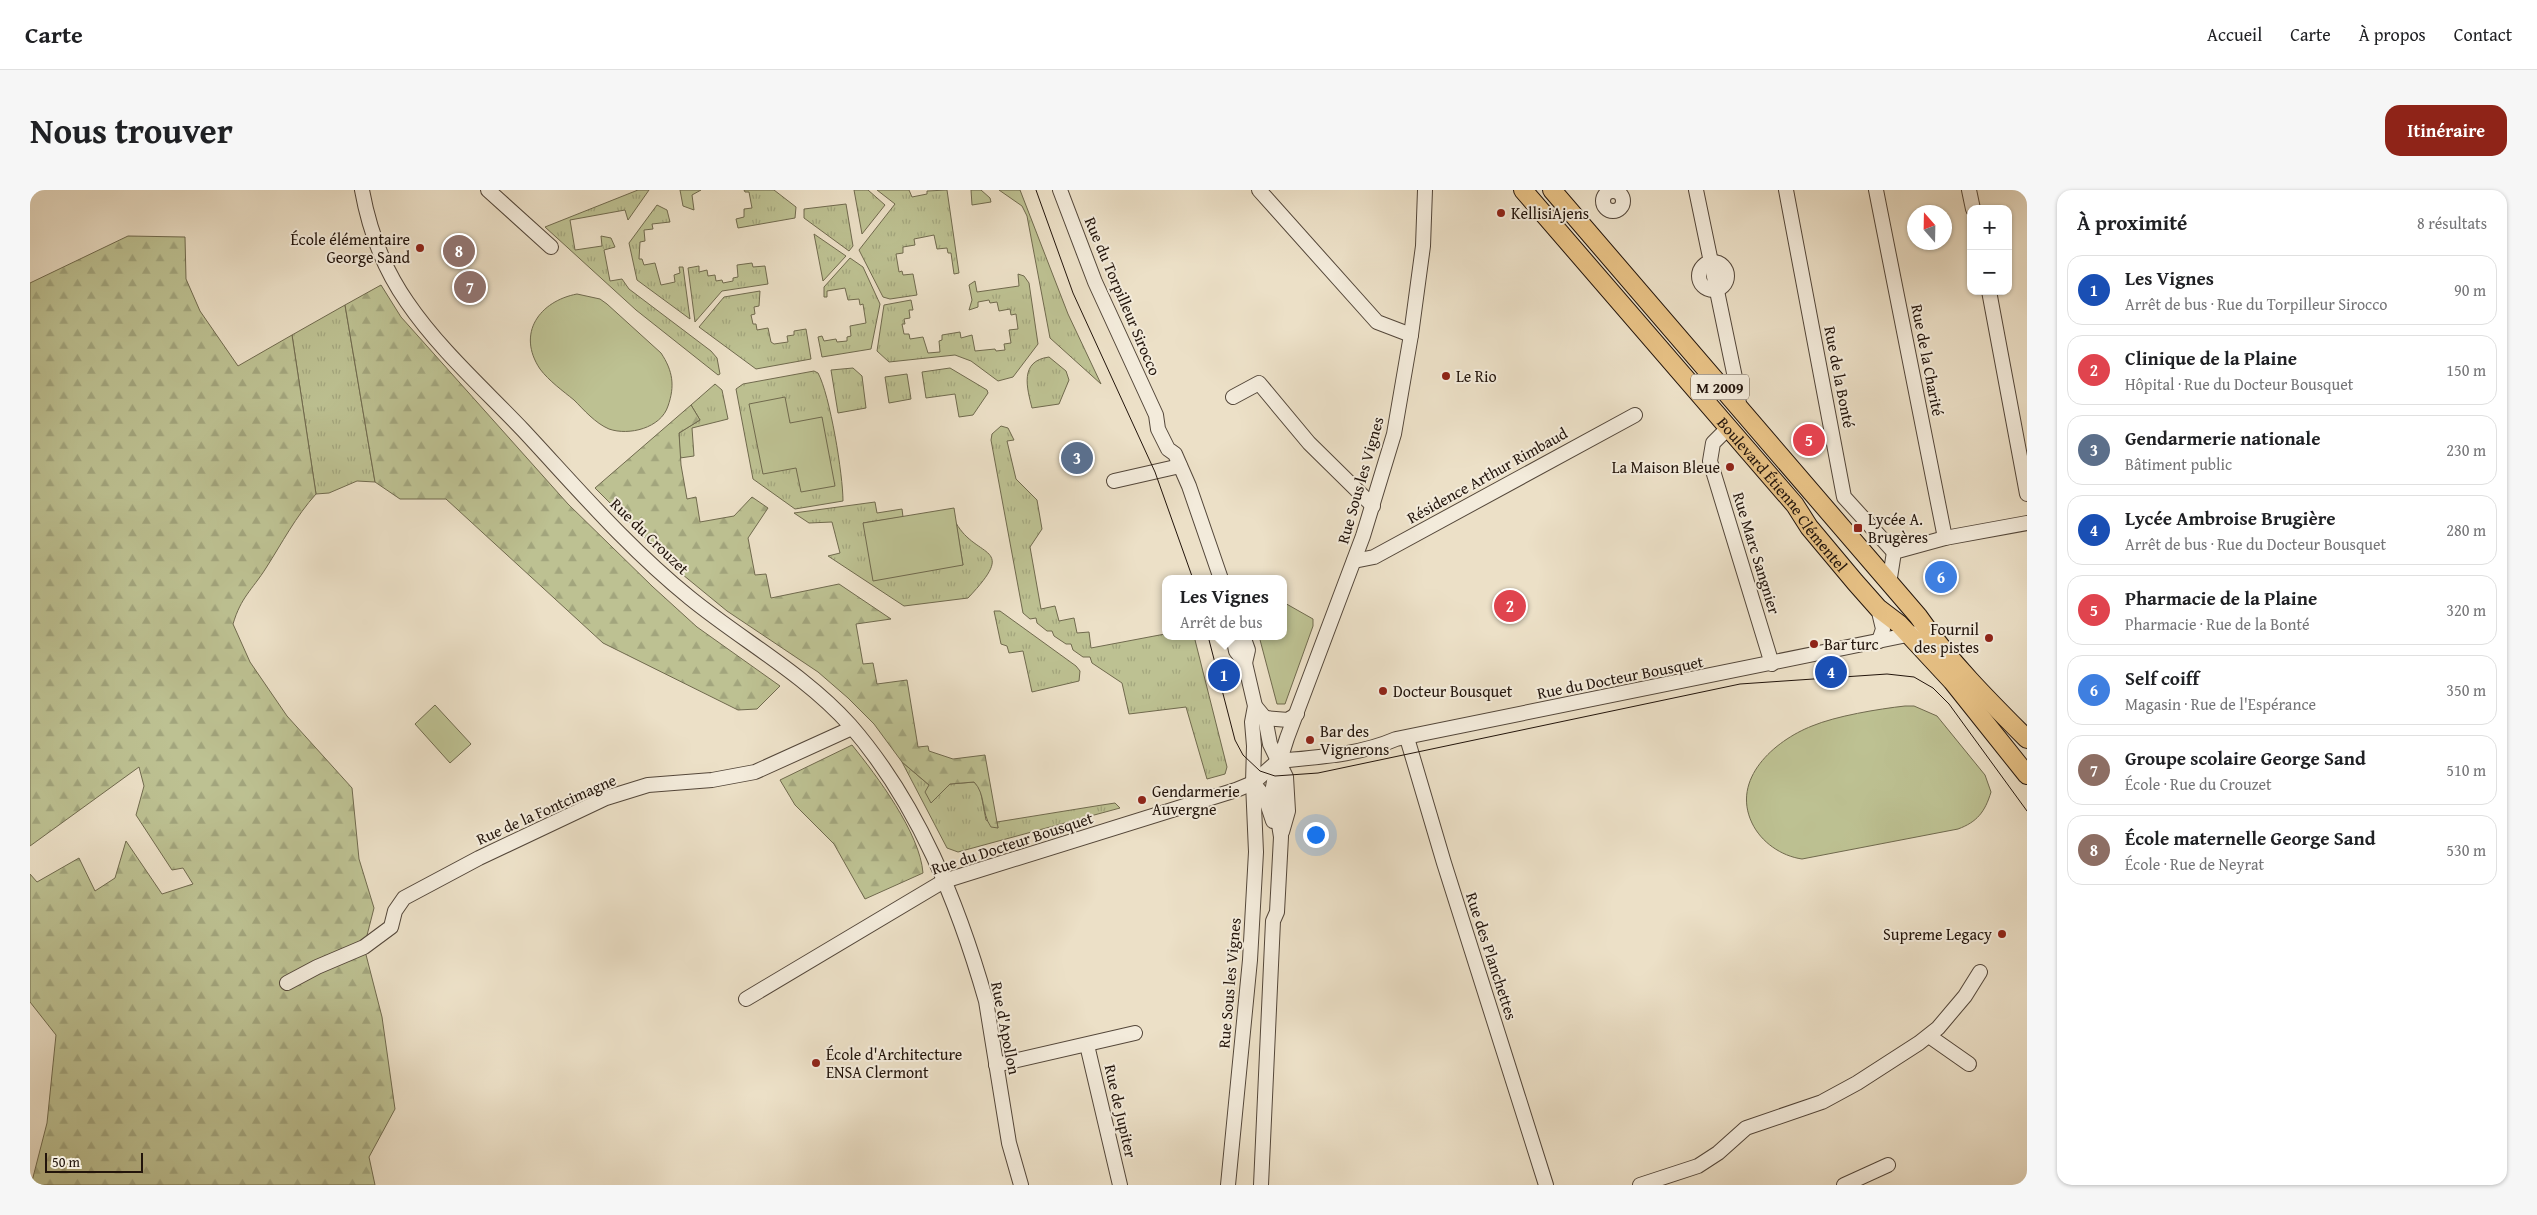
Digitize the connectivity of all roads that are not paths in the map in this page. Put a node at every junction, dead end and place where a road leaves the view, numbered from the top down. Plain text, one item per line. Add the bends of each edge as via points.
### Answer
1 (362, 190) edge
2 (488, 190) edge
3 (1060, 190) edge
4 (1259, 190) edge
5 (1523, 190) edge
6 (1552, 190) edge
7 (1696, 190) edge
8 (1786, 190) edge
9 (1876, 190) edge
10 (1973, 191) edge
11 (1425, 194) edge
12 (1973, 205) edge
13 (551, 248) dead end
14 (1989, 295) edge
15 (1411, 335) junction
16 (1233, 398) dead end
17 (1739, 408) junction
18 (1635, 415) dead end
19 (1728, 428) junction
20 (1178, 460) junction
21 (1114, 481) dead end
22 (2027, 494) edge
23 (1373, 506) junction
24 (2027, 523) edge
25 (1945, 538) junction
26 (1894, 552) junction
27 (1354, 561) junction
28 (1220, 575) edge
29 (1890, 584) junction
30 (1878, 608) junction
31 (1930, 633) junction
32 (1909, 634) junction
33 (1234, 640) edge
34 (1244, 640) edge
35 (1879, 641) junction
36 (1245, 663) junction
37 (1772, 664) junction
38 (1254, 706) junction
39 (1297, 714) junction
40 (1266, 718) junction
41 (852, 728) junction
42 (1407, 738) junction
43 (2027, 739) edge
44 (1278, 761) junction
45 (2027, 775) edge
46 (1253, 783) junction
47 (1280, 838) junction
48 (944, 881) junction
49 (1980, 972) dead end
50 (286, 983) dead end
51 (746, 999) dead end
52 (1135, 1034) dead end
53 (1929, 1036) junction
54 (1087, 1045) junction
55 (1969, 1064) dead end
56 (996, 1065) junction
57 (1888, 1165) dead end
58 (1021, 1185) edge
59 (1120, 1185) edge
60 (1228, 1185) edge
61 (1261, 1185) edge
62 (1546, 1185) edge
63 (1640, 1185) edge
64 (1844, 1185) edge

1 - 41 street, Rue du Crouzet via 385,264 407,301 440,343 658,571 736,634 804,682
2 - 13 street
3 - 20 street, Rue du Torpilleur Sirocco via 1095,282 1156,415 1164,440
4 - 15 street via 1377,322
5 - 19 main road, Boulevard Étienne Clémentel / M 2009
6 - 17 main road, Boulevard Étienne Clémentel / M 2009
7 - 17 street
8 - 26 street, Rue de la Bonté via 1844,497
9 - 25 street, Rue de la Charité
10 - 12 street
11 - 15 street, Rue Sous les Vignes via 1423,246
14 - 22 street
15 - 23 street, Rue Sous les Vignes via 1394,434
16 - 23 street via 1259,383 1309,443
17 - 29 main road, Boulevard Étienne Clémentel / M 2009
18 - 27 street, Résidence Arthur Rimbaud via 1374,557
19 - 30 main road, Boulevard Étienne Clémentel / M 2009
19 - 37 street, Rue Marc Sangnier via 1713,443 1710,461
20 - 21 street
20 - 28 street, Rue du Torpilleur Sirocco
23 - 27 street, Rue Sous les Vignes
24 - 25 street
25 - 26 street
26 - 29 street
27 - 39 street, Rue Sous les Vignes
29 - 31 main road, Boulevard Étienne Clémentel / M 2009
30 - 32 main road, Boulevard Étienne Clémentel / M 2009
30 - 35 street via 1883,629
31 - 32 street
31 - 43 main road, Boulevard Étienne Clémentel / M 2009
32 - 35 street, Rue du Docteur Bousquet
32 - 45 main road, Boulevard Étienne Clémentel / M 2009 via 1952,681
33 - 36 street via 1236,651
34 - 36 street via 1248,650
35 - 37 street, Rue du Docteur Bousquet
36 - 38 street
37 - 42 street, Rue du Docteur Bousquet
38 - 40 street
38 - 46 street
39 - 40 street via 1288,720
39 - 44 street, Rue Sous les Vignes
40 - 44 street via 1270,744
41 - 48 street, Rue du Crouzet via 896,788
41 - 50 street, Rue de la Fontcimagne via 755,772 712,780 648,785 606,798 412,893 395,910 391,927 364,947
42 - 44 street, Rue du Docteur Bousquet via 1317,759
42 - 62 street, Rue des Planchettes
44 - 46 street, Rue Sous les Vignes
44 - 47 street via 1288,787 1288,810
46 - 47 street via 1260,788
46 - 48 street, Rue du Docteur Bousquet
46 - 60 street, Rue Sous les Vignes via 1254,908
47 - 61 street
48 - 51 street, Rue du Docteur Bousquet
48 - 56 street, Rue d'Apollon via 986,1001
49 - 53 street via 1965,996
52 - 54 street
53 - 55 street
53 - 63 street via 1840,1093 1738,1133 1718,1153 1698,1166
54 - 56 street
54 - 59 street, Rue de Jupiter
56 - 58 street, Rue d'Apollon via 1009,1143
57 - 64 street

